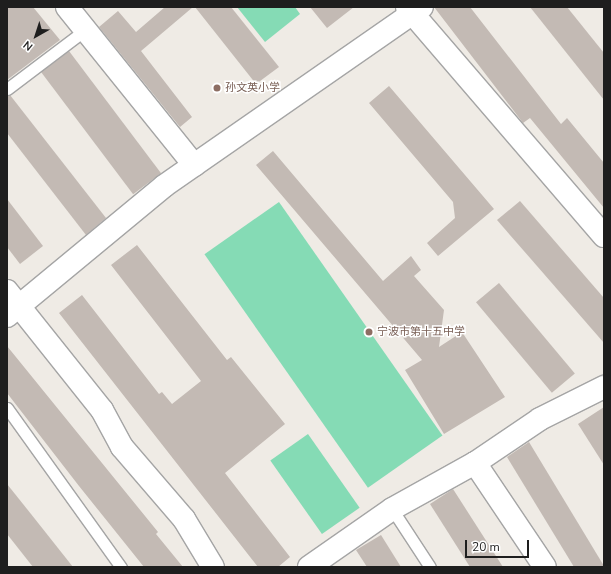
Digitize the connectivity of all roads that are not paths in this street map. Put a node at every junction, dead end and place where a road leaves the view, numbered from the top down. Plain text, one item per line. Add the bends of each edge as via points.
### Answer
1 (67, 7) edge
2 (414, 9) edge
3 (85, 30) junction
4 (7, 89) edge
5 (194, 165) junction
6 (604, 236) edge
7 (12, 304) edge
8 (604, 388) edge
9 (7, 408) edge
10 (475, 463) junction
11 (392, 509) junction
12 (321, 563) edge
13 (120, 567) edge
14 (212, 567) edge
15 (430, 567) edge
16 (545, 567) edge

1 - 3 street
2 - 5 street
2 - 6 street
3 - 4 lane
3 - 5 street
5 - 7 street
7 - 14 street via 102,410 122,448 184,519
8 - 10 street via 540,419
9 - 13 lane
10 - 11 street
10 - 16 street
11 - 12 street
11 - 15 lane

